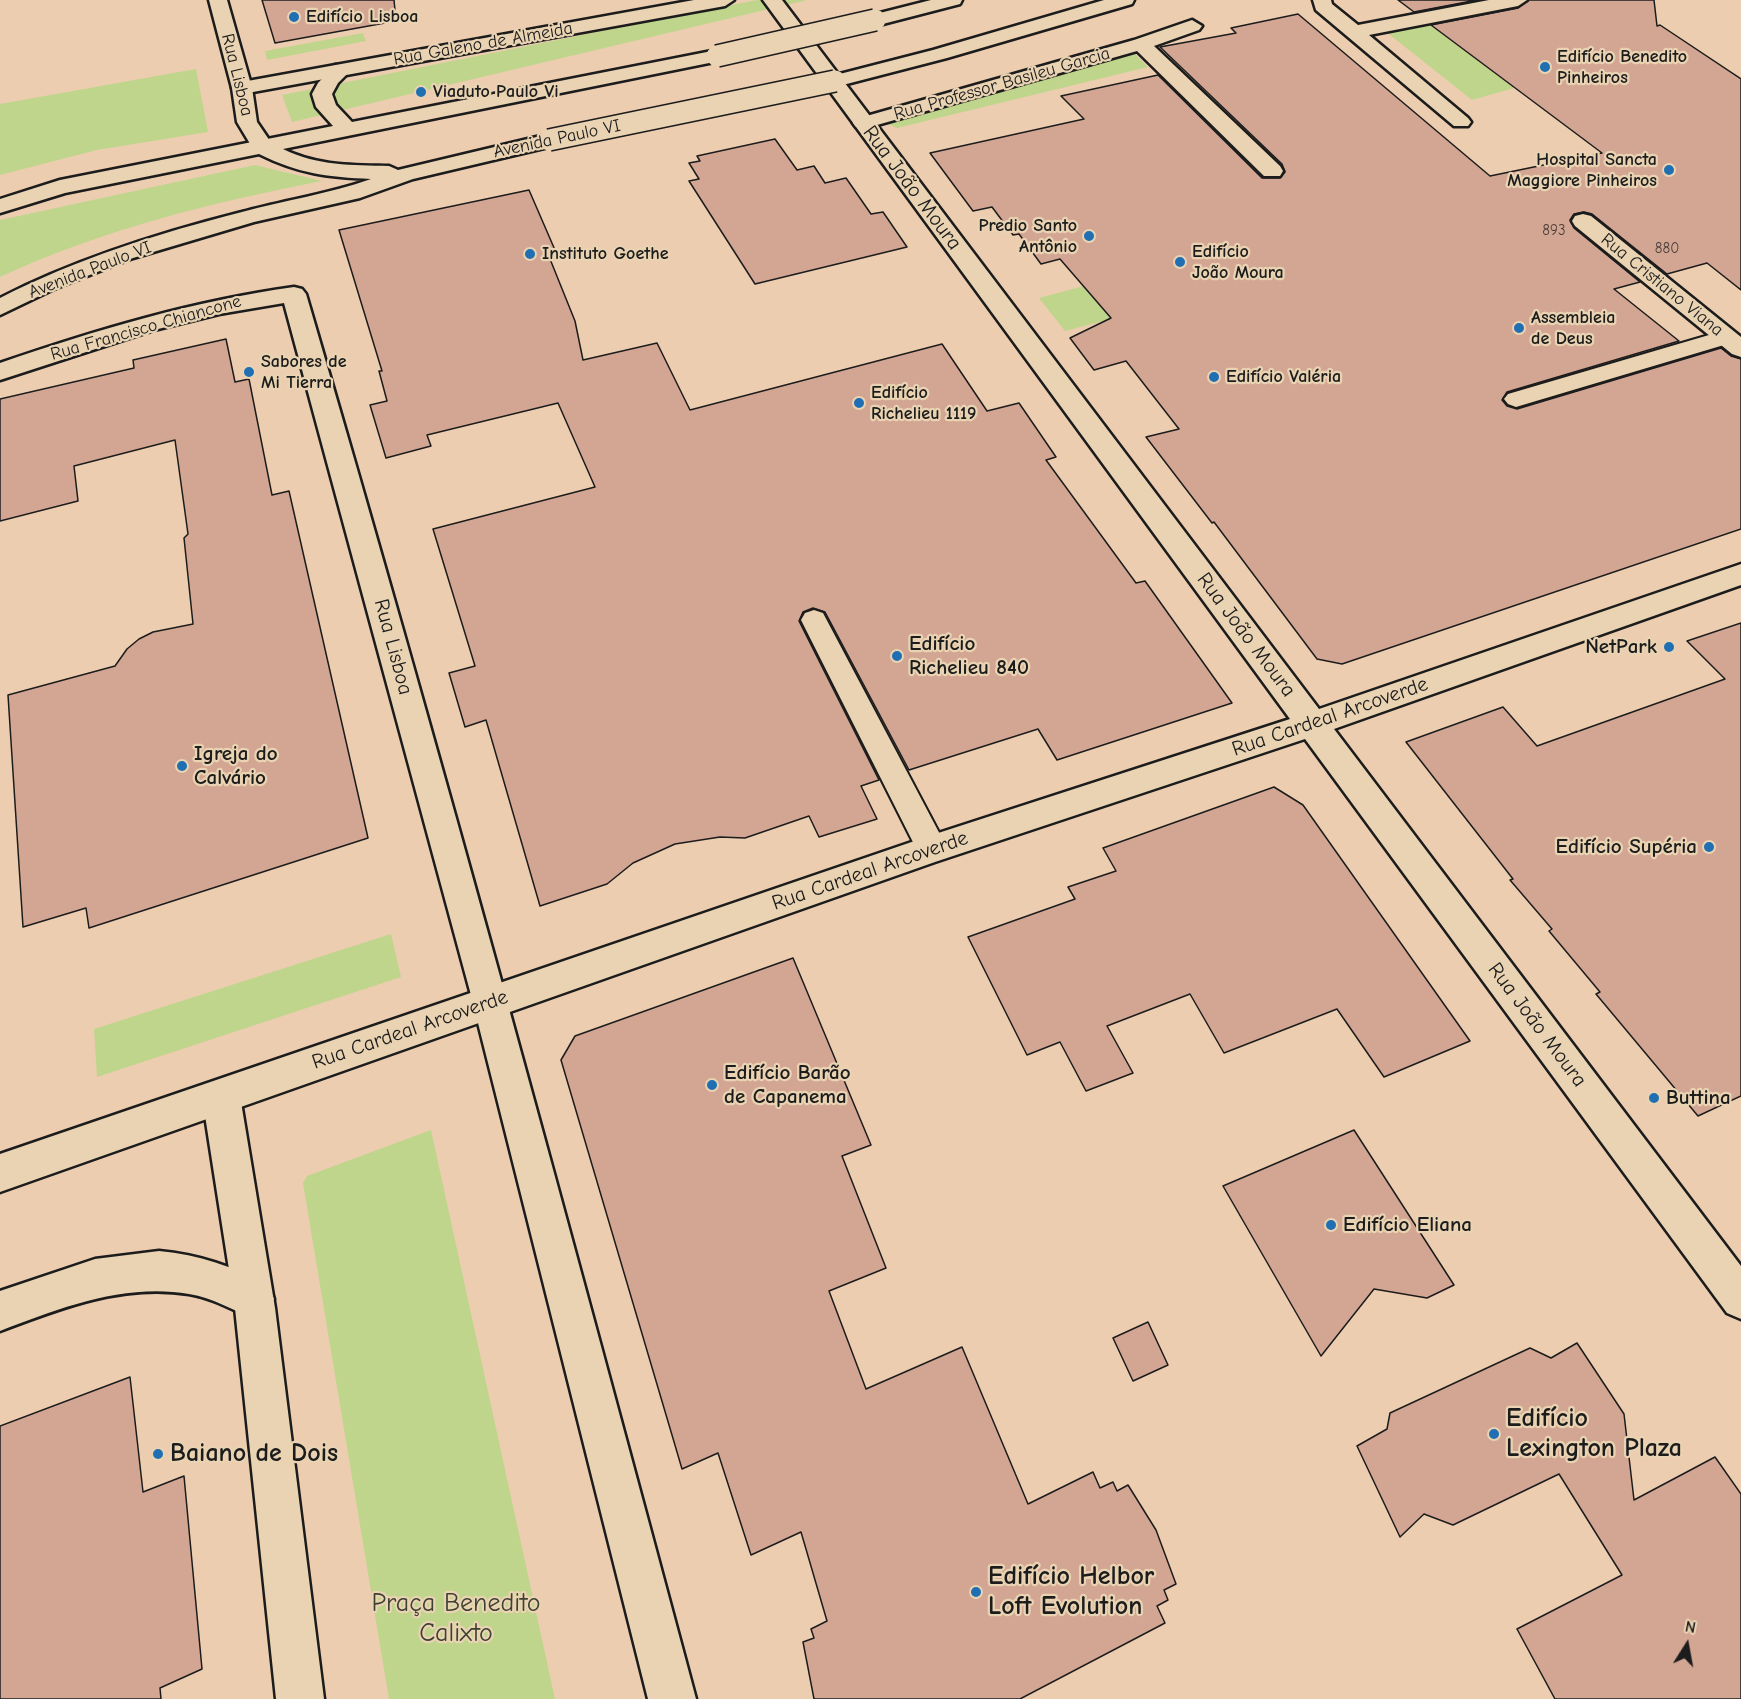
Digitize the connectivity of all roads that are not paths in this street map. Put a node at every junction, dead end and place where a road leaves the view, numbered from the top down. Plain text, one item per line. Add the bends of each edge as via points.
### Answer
1 (218, 0) edge
2 (725, 0) edge
3 (772, 0) edge
4 (953, 0) edge
5 (1125, 0) edge
6 (1322, 0) edge
7 (1518, 0) edge
8 (1192, 26) dead end
9 (1354, 32) junction
10 (1141, 44) junction
11 (342, 69) junction
12 (242, 88) junction
13 (1461, 122) dead end
14 (863, 123) junction
15 (349, 131) junction
16 (263, 147) junction
17 (1272, 171) dead end
18 (406, 174) junction
19 (60, 187) junction
20 (0, 194) edge
21 (0, 206) edge
22 (1583, 221) dead end
23 (294, 294) joint
24 (0, 308) edge
25 (1734, 343) edge
26 (0, 372) edge
27 (1516, 399) dead end
28 (1741, 574) edge
29 (814, 620) dead end
30 (1312, 724) junction
31 (932, 849) junction
32 (490, 1001) junction
33 (221, 1096) junction
34 (0, 1173) edge
35 (254, 1299) junction
36 (1741, 1299) edge
37 (0, 1311) edge
38 (300, 1699) edge
39 (672, 1699) edge

1 - 12 street, Rua Lisboa
2 - 11 street, Rua Galeno de Almeida
3 - 14 street, Rua João Moura
4 - 15 street, bridge via 717,56
5 - 18 street, Avenida Paulo VI, bridge via 835,81
6 - 9 street via 1323,6
7 - 9 street
8 - 10 street, Rua Professor Basileu Garcia
9 - 13 street
10 - 14 street, Rua Professor Basileu Garcia
10 - 17 street
11 - 12 street, Rua Galeno de Almeida
11 - 15 street via 326,82 323,102
12 - 16 street, Rua Lisboa via 247,122
14 - 30 street, Rua João Moura
15 - 16 street
16 - 18 street via 292,162 321,170
16 - 19 street
18 - 24 street, Avenida Paulo VI via 352,193 248,217 125,253 46,284
19 - 20 street
19 - 21 street
22 - 25 street, Rua Cristiano Viana
23 - 26 street, Rua Francisco Chiancone via 242,300 189,314
23 - 32 street, Rua Lisboa
25 - 27 lane
28 - 30 street, Rua Cardeal Arcoverde
29 - 31 lane
30 - 31 street, Rua Cardeal Arcoverde
30 - 36 street, Rua João Moura
31 - 32 street, Rua Cardeal Arcoverde
32 - 33 street, Rua Cardeal Arcoverde
32 - 39 street
33 - 34 street, Rua Cardeal Arcoverde
33 - 35 street
35 - 37 street via 230,1284 202,1276 148,1269 69,1286
35 - 38 street

